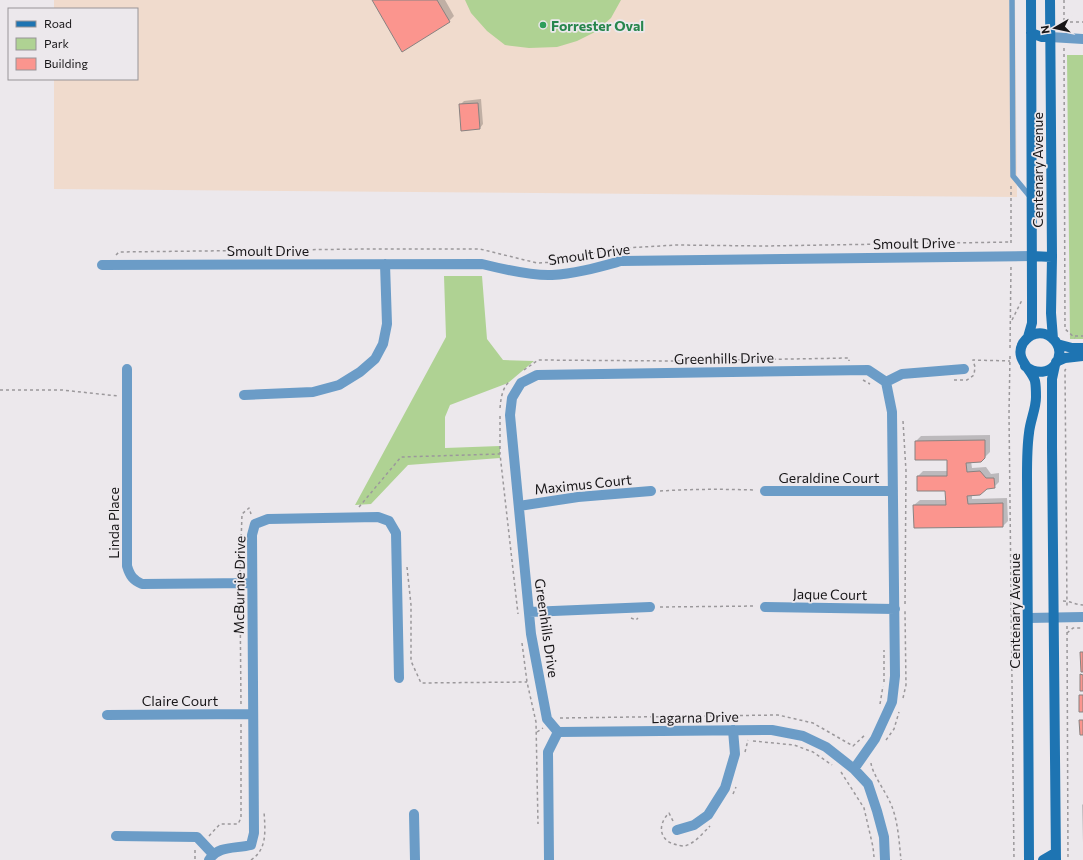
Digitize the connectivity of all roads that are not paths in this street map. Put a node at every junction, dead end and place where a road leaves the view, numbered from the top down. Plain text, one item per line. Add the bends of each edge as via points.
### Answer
1 (1012, 0) edge
2 (1031, 0) edge
3 (1050, 0) edge
4 (1031, 33) junction
5 (1050, 37) junction
6 (1083, 39) edge
7 (1032, 199) junction
8 (1032, 256) junction
9 (1052, 257) junction
10 (385, 264) junction
11 (102, 265) road end
12 (1028, 337) junction
13 (1055, 341) junction
14 (1079, 352) edge
15 (1056, 364) junction
16 (1025, 366) junction
17 (127, 369) dead end
18 (964, 369) dead end
19 (886, 382) junction
20 (244, 395) dead end
21 (651, 491) road end
22 (765, 491) road end
23 (893, 492) junction
24 (519, 506) junction
25 (252, 582) junction
26 (650, 607) road end
27 (765, 607) road end
28 (895, 609) junction
29 (529, 612) junction
30 (1053, 617) junction
31 (1083, 617) edge
32 (1028, 618) junction
33 (399, 678) dead end
34 (253, 714) junction
35 (107, 715) dead end
36 (558, 732) junction
37 (734, 736) junction
38 (854, 769) junction
39 (414, 814) dead end
40 (677, 830) dead end
41 (116, 836) dead end
42 (1055, 856) edge
43 (211, 857) edge
44 (1031, 858) edge
45 (415, 860) edge
46 (549, 860) edge
47 (885, 860) edge
48 (1043, 860) edge

1 - 7 lane, Centenary Avenue via 1014,176
2 - 4 street, Centenary Avenue
3 - 5 street, Centenary Avenue
4 - 5 street
4 - 7 street, Centenary Avenue
5 - 6 street
5 - 9 street, Centenary Avenue
7 - 8 street, Centenary Avenue
8 - 9 street
8 - 10 street, Smoult Drive via 621,261 588,270 551,275 482,264
8 - 12 street, Centenary Avenue via 1032,323
9 - 13 street, Centenary Avenue via 1051,322
10 - 11 street, Smoult Drive
10 - 20 street via 387,324 383,344 375,359 339,385 314,392
12 - 13 street via 1041,333
12 - 16 street via 1020,353
13 - 14 street
13 - 15 street via 1059,351
14 - 15 street
15 - 16 street via 1045,372 1032,371
15 - 30 street via 1052,379
16 - 32 street, Centenary Avenue via 1035,381 1036,398 1027,453
17 - 25 street, Linda Place via 129,575 135,582 142,584
18 - 19 street via 902,374
19 - 23 street via 892,412
19 - 24 street, Greenhills Drive via 868,370 537,376 521,384 512,398 510,415
21 - 24 street, Maximus Court via 578,496
22 - 23 street, Geraldine Court
23 - 28 street
24 - 29 street, Greenhills Drive
25 - 33 street, McBurnie Drive via 252,535 255,524 268,519 357,517 378,517 389,521 396,533
25 - 34 street, McBurnie Drive
26 - 29 street
27 - 28 street, Jaque Court
28 - 38 street via 895,676 892,702 875,739
29 - 36 street, Greenhills Drive via 547,719
30 - 31 street
30 - 32 street
30 - 42 street
32 - 44 street, Centenary Avenue
34 - 35 street, Claire Court
34 - 43 street, McBurnie Drive via 254,833 251,845 225,848
36 - 37 street, Lagarna Drive
36 - 46 street via 548,752
37 - 38 street, Lagarna Drive via 772,730 803,736 826,747
37 - 40 street via 735,754 725,788 708,815 694,824
38 - 47 street, Lagarna Drive via 868,784 878,811 884,837
39 - 45 street
41 - 43 street via 197,837
42 - 48 street

